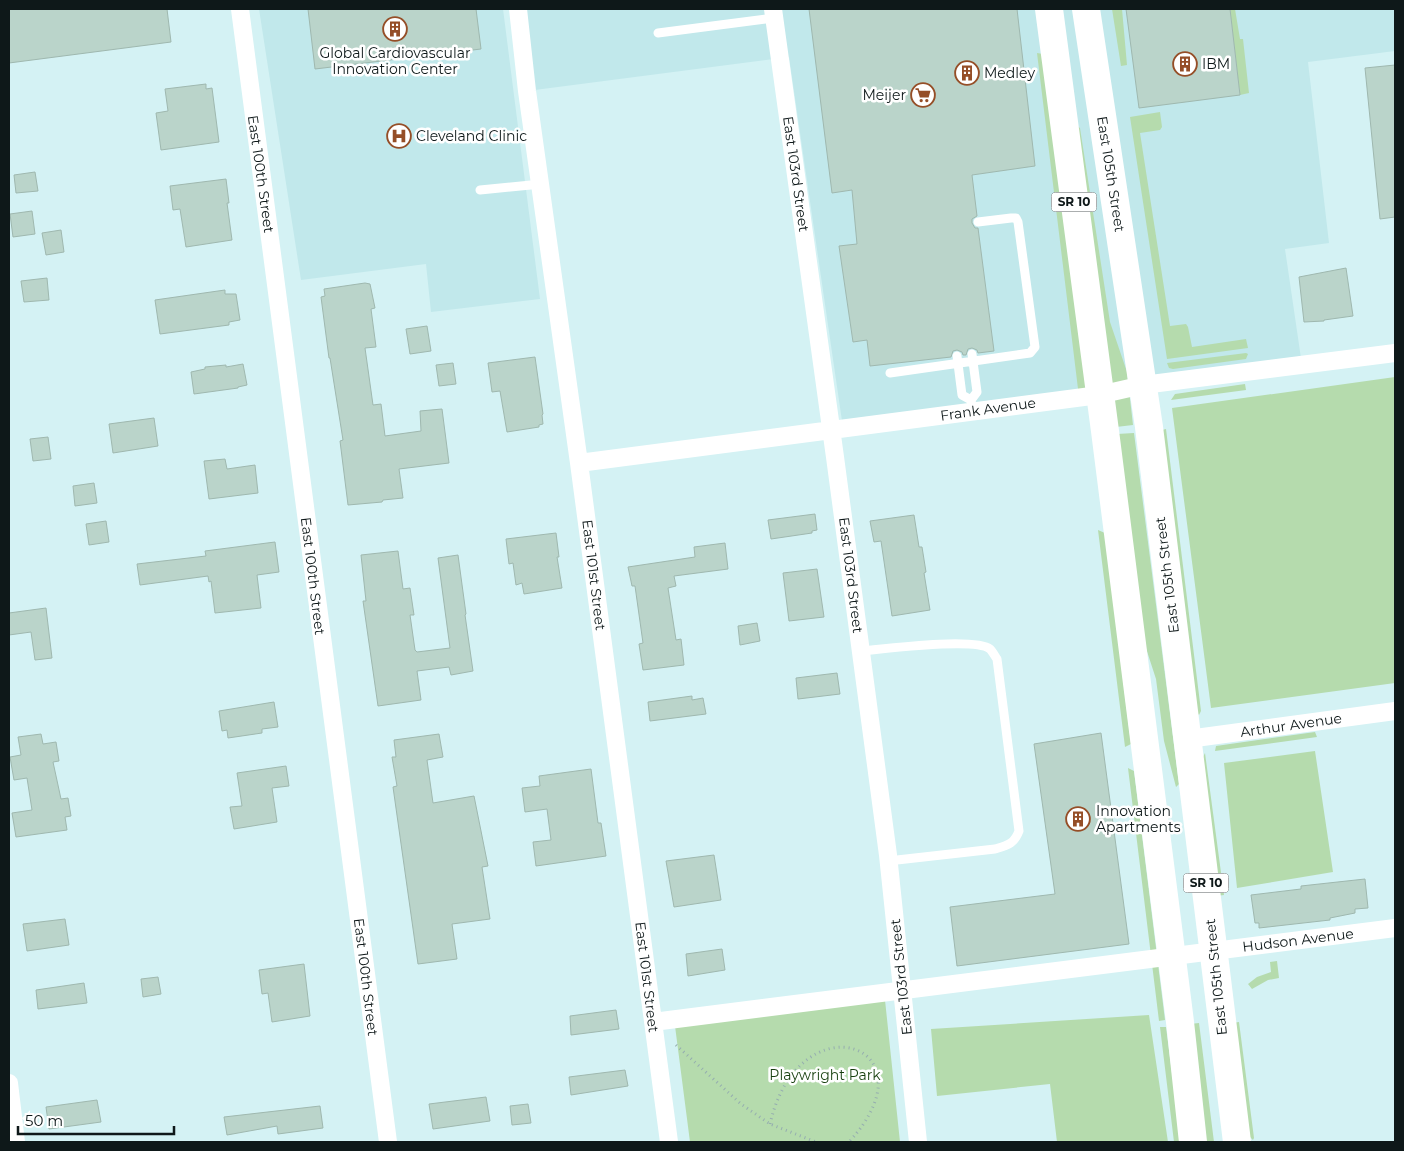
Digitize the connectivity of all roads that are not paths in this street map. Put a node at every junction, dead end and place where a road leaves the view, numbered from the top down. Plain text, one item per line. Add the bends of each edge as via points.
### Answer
1 (240, 9) edge
2 (518, 9) edge
3 (1049, 9) edge
4 (1086, 9) edge
5 (774, 13) edge
6 (658, 33) dead end
7 (541, 184) junction
8 (480, 190) dead end
9 (978, 222) dead end
10 (1395, 353) edge
11 (972, 358) junction
12 (957, 360) junction
13 (890, 373) dead end
14 (1143, 385) junction
15 (1100, 394) junction
16 (972, 405) junction
17 (831, 430) junction
18 (579, 463) junction
19 (861, 652) junction
20 (1395, 711) edge
21 (1188, 739) junction
22 (888, 861) junction
23 (1395, 928) edge
24 (1214, 950) junction
25 (1171, 956) junction
26 (902, 990) junction
27 (653, 1022) junction
28 (9, 1083) edge
29 (16, 1142) edge
30 (388, 1142) edge
31 (668, 1142) edge
32 (918, 1142) edge
33 (1194, 1142) edge
34 (1237, 1142) edge

1 - 30 street, East 100th Street
2 - 7 street, East 101st Street
3 - 15 main road, SR 10
4 - 14 main road, East 105th Street / SR 10
5 - 6 lane
5 - 17 street, East 103rd Street
7 - 8 lane
7 - 18 street, East 101st Street
9 - 11 lane via 1016,218 1018,222 1035,347 1030,353
10 - 14 street, Frank Avenue
11 - 12 lane
11 - 16 lane via 977,392
12 - 13 lane
12 - 16 lane via 962,395
14 - 15 street, Frank Avenue
14 - 21 main road, East 105th Street / SR 10
15 - 16 street, Frank Avenue
15 - 25 main road, SR 10
16 - 17 street, Frank Avenue
17 - 18 street, Frank Avenue
17 - 19 street, East 103rd Street
18 - 27 street, East 101st Street
19 - 22 street, East 103rd Street
19 - 22 lane via 955,643 989,648 997,659 1018,831 1016,840 995,849
20 - 21 street, Arthur Avenue
21 - 24 main road, East 105th Street / SR 10
22 - 26 street, East 103rd Street
23 - 24 street, Hudson Avenue
24 - 25 street, Hudson Avenue
24 - 34 main road, East 105th Street / SR 10
25 - 26 street, Hudson Avenue
25 - 33 main road, SR 10
26 - 27 street, Hudson Avenue
26 - 32 street, East 103rd Street
27 - 31 street, East 101st Street
28 - 29 street

